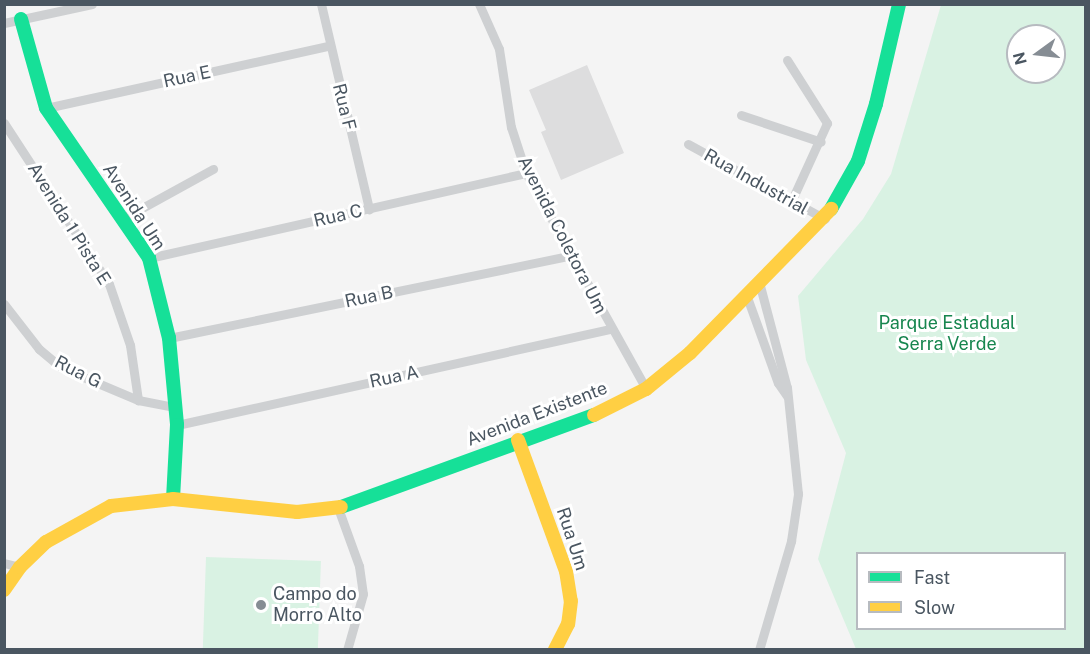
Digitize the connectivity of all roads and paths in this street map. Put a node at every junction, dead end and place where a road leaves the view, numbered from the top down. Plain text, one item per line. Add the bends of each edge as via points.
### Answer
1 (92, 4) edge
2 (321, 4) edge
3 (479, 4) edge
4 (899, 4) edge
5 (21, 20) junction
6 (4, 23) edge
7 (329, 46) junction
8 (787, 60) dead end
9 (46, 108) junction
10 (741, 115) dead end
11 (4, 123) edge
12 (821, 142) junction
13 (688, 144) dead end
14 (213, 169) dead end
15 (526, 173) junction
16 (791, 202) junction
17 (369, 209) junction
18 (122, 219) junction
19 (825, 219) junction
20 (569, 256) junction
21 (149, 258) junction
22 (760, 286) junction
23 (747, 297) junction
24 (4, 304) edge
25 (611, 329) junction
26 (169, 338) junction
27 (646, 389) junction
28 (787, 396) junction
29 (138, 400) junction
30 (173, 407) junction
31 (177, 424) junction
32 (518, 440) junction
33 (173, 499) junction
34 (338, 508) junction
35 (4, 563) edge
36 (20, 567) junction
37 (4, 590) edge
38 (347, 650) edge
39 (555, 650) edge
40 (759, 650) edge

1 - 5 street
2 - 7 street, Rua F
3 - 15 street, Avenida Coletora Um via 499,49 511,127
4 - 19 street, Avenida Existente via 876,104 858,161
5 - 6 street
5 - 9 street, Avenida Um
7 - 9 street, Rua E
7 - 17 street, Rua F
8 - 12 street via 827,123
9 - 18 street, Avenida Um
10 - 12 street
11 - 29 street, Avenida 1 Pista E via 109,284 130,345
12 - 16 street
13 - 16 street, Rua Industrial
14 - 18 street
15 - 17 street, Rua C
15 - 20 street, Avenida Coletora Um
16 - 19 street, Rua Industrial
17 - 21 street, Rua C
18 - 21 street, Avenida Um
19 - 22 street, Avenida Existente
20 - 25 street, Avenida Coletora Um
20 - 26 street, Rua B
21 - 26 street, Avenida Um
22 - 23 street, Avenida Existente
22 - 28 street
23 - 27 street, Avenida Existente
23 - 28 street via 778,383
24 - 29 street, Rua G via 39,349 62,368
25 - 27 street, Avenida Coletora Um
25 - 31 street, Rua A
26 - 30 street, Avenida Um
27 - 32 street, Avenida Existente via 586,419
28 - 40 street via 798,494 791,541
29 - 30 street, Rua G
30 - 31 street, Avenida Um
31 - 33 street, Avenida Um
32 - 34 street, Avenida Existente
32 - 39 street, Rua Um via 566,571 571,601 568,624
33 - 34 street, Avenida Existente via 297,512
33 - 36 street, Avenida Existente via 111,506 46,542
34 - 38 street via 359,566 363,594
35 - 36 street
36 - 37 street, Avenida Existente

